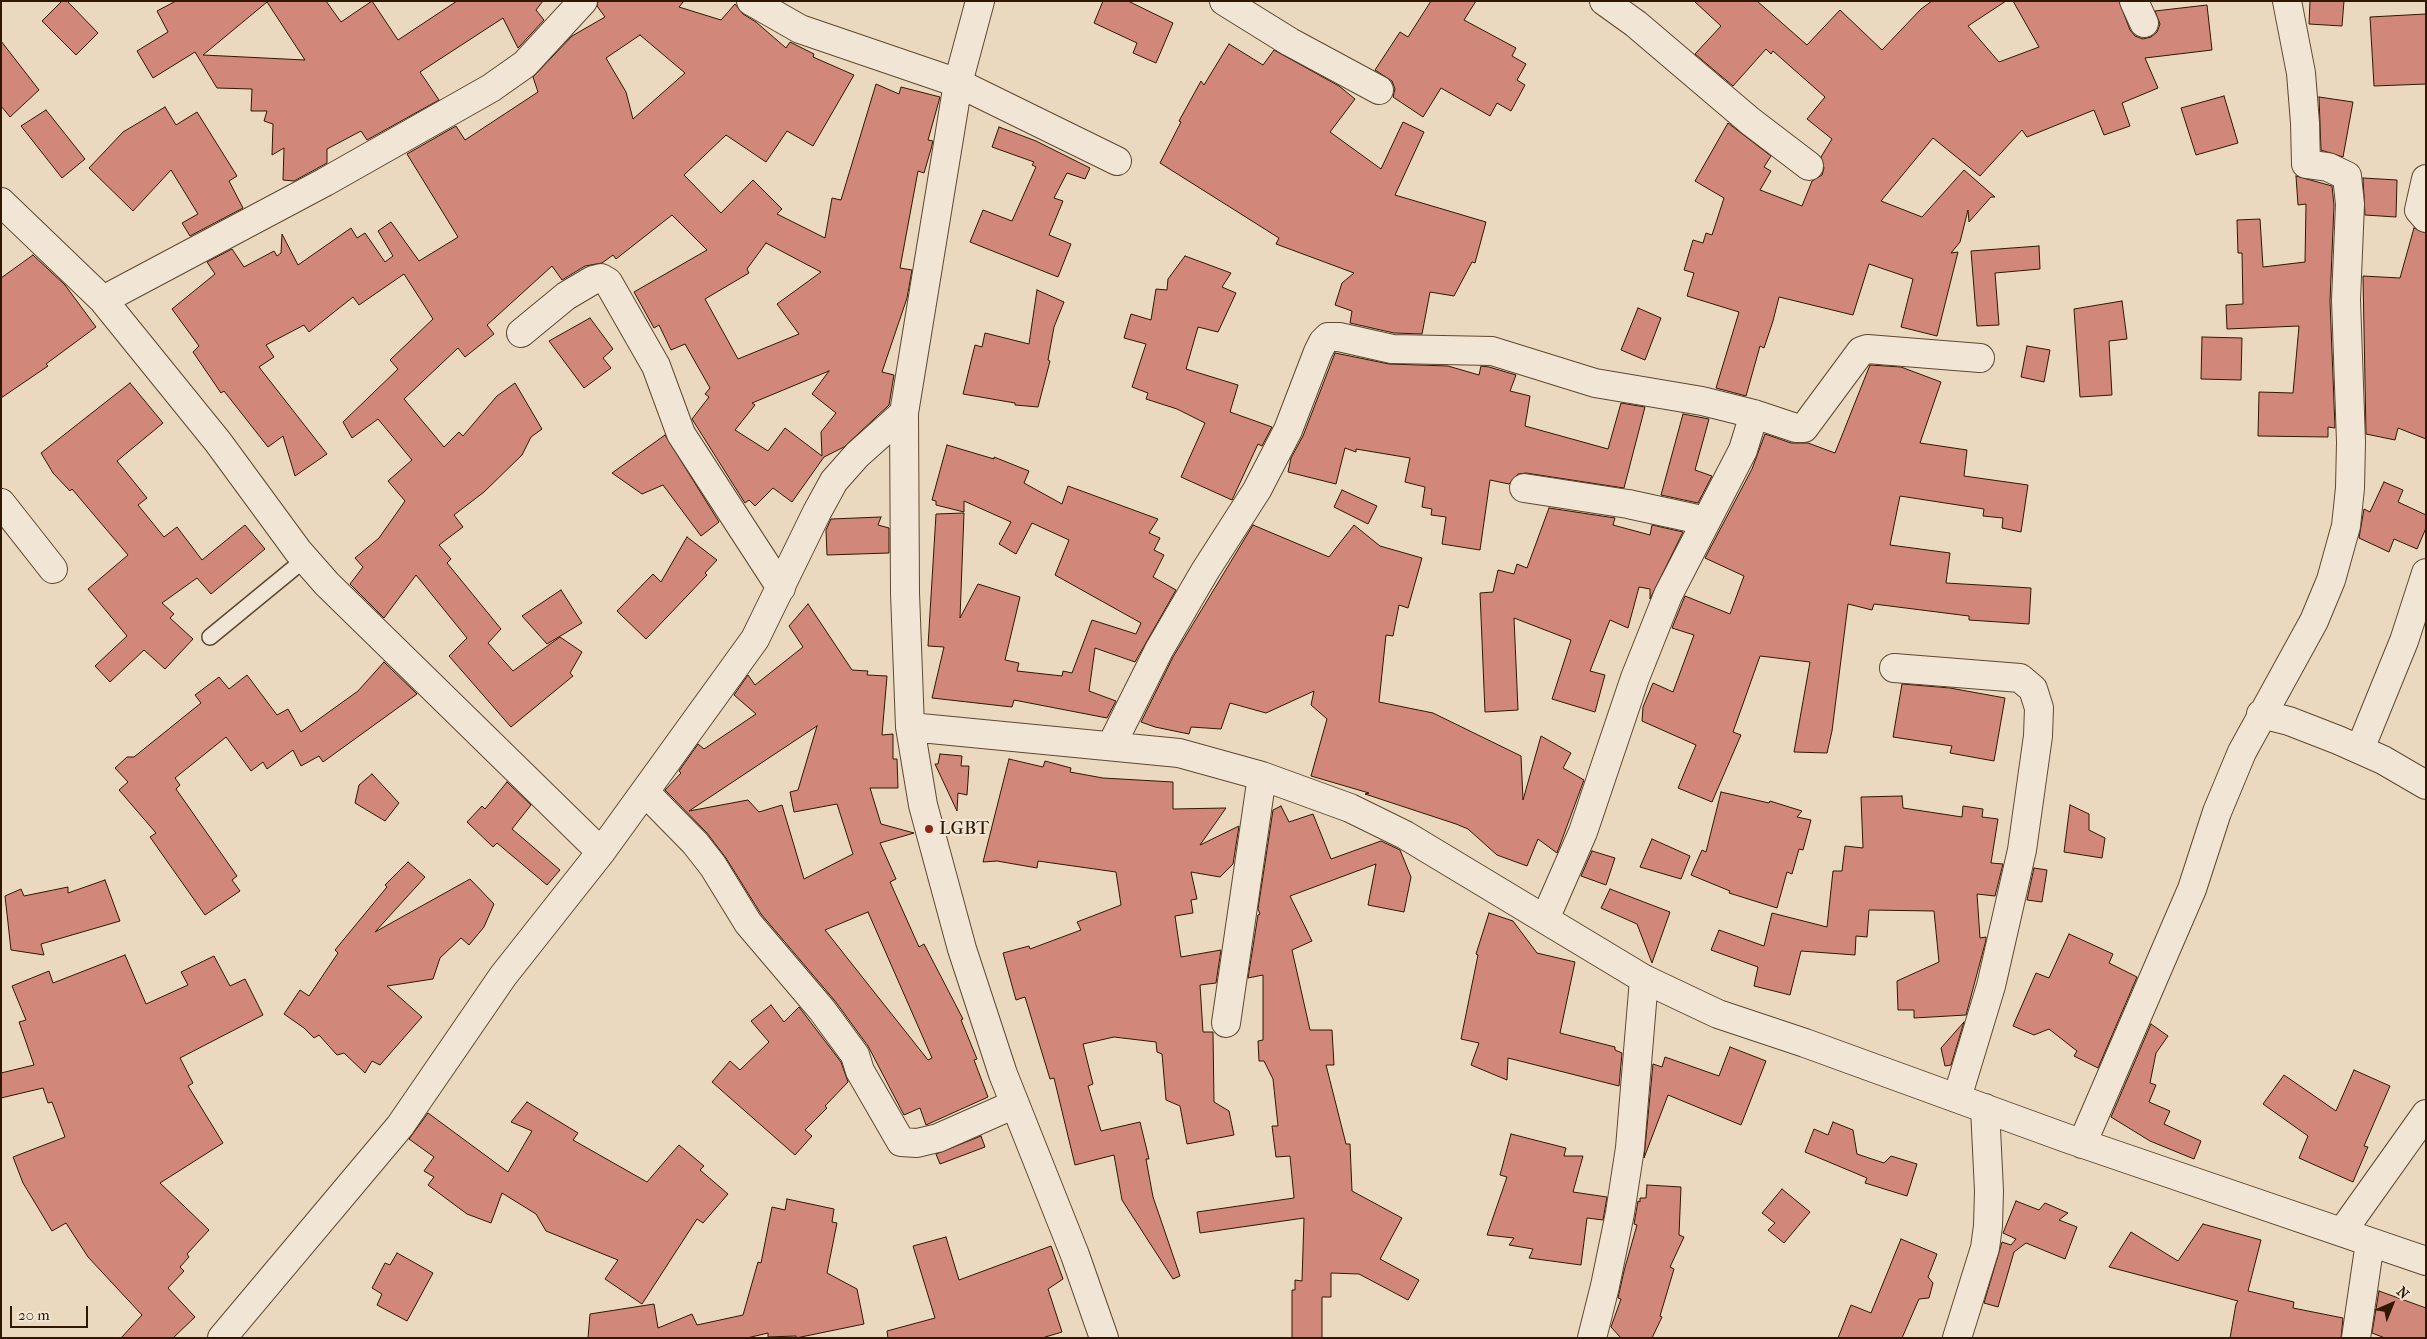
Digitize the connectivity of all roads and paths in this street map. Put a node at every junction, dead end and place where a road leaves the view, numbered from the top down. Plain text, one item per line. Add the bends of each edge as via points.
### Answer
1 (583, 1) edge
2 (751, 1) edge
3 (980, 1) edge
4 (1224, 1) edge
5 (1604, 1) edge
6 (2287, 1) edge
7 (958, 83) junction
8 (1379, 90) dead end
9 (1117, 162) dead end
10 (1810, 166) dead end
11 (2426, 178) edge
12 (1, 202) edge
13 (2426, 218) edge
14 (103, 300) junction
15 (521, 333) dead end
16 (1980, 358) dead end
17 (904, 413) junction
18 (1754, 414) junction
19 (1524, 488) dead end
20 (1, 502) edge
21 (1706, 521) junction
22 (305, 559) junction
23 (53, 569) dead end
24 (2426, 573) edge
25 (781, 588) junction
26 (210, 637) dead end
27 (1894, 668) dead end
28 (2261, 714) junction
29 (910, 727) junction
30 (1112, 744) junction
31 (2360, 749) junction
32 (1262, 776) junction
33 (2426, 785) edge
34 (645, 792) junction
35 (601, 852) junction
36 (1545, 919) junction
37 (1644, 978) junction
38 (1226, 1023) dead end
39 (1957, 1098) junction
40 (1015, 1104) junction
41 (1986, 1108) junction
42 (2426, 1114) edge
43 (2082, 1144) junction
44 (2342, 1232) junction
45 (2370, 1242) junction
46 (2426, 1261) edge
47 (222, 1338) edge
48 (1104, 1338) edge
49 (1592, 1338) edge
50 (1957, 1338) edge
51 (2356, 1338) edge

1 - 14 street via 525,64 491,88 325,182
2 - 7 street via 777,18 814,34
3 - 7 street
4 - 8 street via 1290,42
5 - 10 street
6 - 28 street via 2301,72 2306,164 2347,176 2350,204 2346,300 2350,358 2350,488 2346,526 2331,580 2314,621
7 - 9 street
7 - 17 street
11 - 13 street via 2418,210
12 - 14 street
14 - 22 street via 218,442
15 - 25 street via 566,296 593,280 601,278 608,282 656,366 681,434
16 - 18 street via 1867,349 1853,360 1804,428
17 - 25 street via 857,455 834,482
17 - 29 street
18 - 21 street via 1744,450
18 - 30 street via 1702,401 1595,383 1492,351 1392,348 1339,336 1328,337 1322,342 1288,430 1265,475 1159,650
19 - 21 street via 1628,504
20 - 23 street
21 - 36 street via 1665,604 1635,678 1584,832
22 - 26 lane
22 - 35 street via 362,620
24 - 31 street via 2404,641
25 - 34 street via 755,639
27 - 39 street via 2020,678 2033,689 2039,708 2022,850 1991,986
28 - 31 street via 2289,720
28 - 43 street via 2217,812 2192,889
29 - 30 street
29 - 40 street via 923,805 962,949
30 - 32 street via 1179,753
31 - 33 street
32 - 36 street via 1350,808 1405,835
32 - 38 street
34 - 35 street
34 - 40 street via 695,843 748,923 822,1010 855,1055 860,1071 901,1142 918,1143 938,1138
35 - 47 street via 503,976 400,1126
36 - 37 street
37 - 39 street via 1718,1014
37 - 49 street via 1630,1148 1615,1240
39 - 41 street
40 - 48 street
41 - 43 street
41 - 50 street via 1988,1226 1985,1248
42 - 44 street
43 - 44 street
44 - 45 street
45 - 46 street
45 - 51 street

